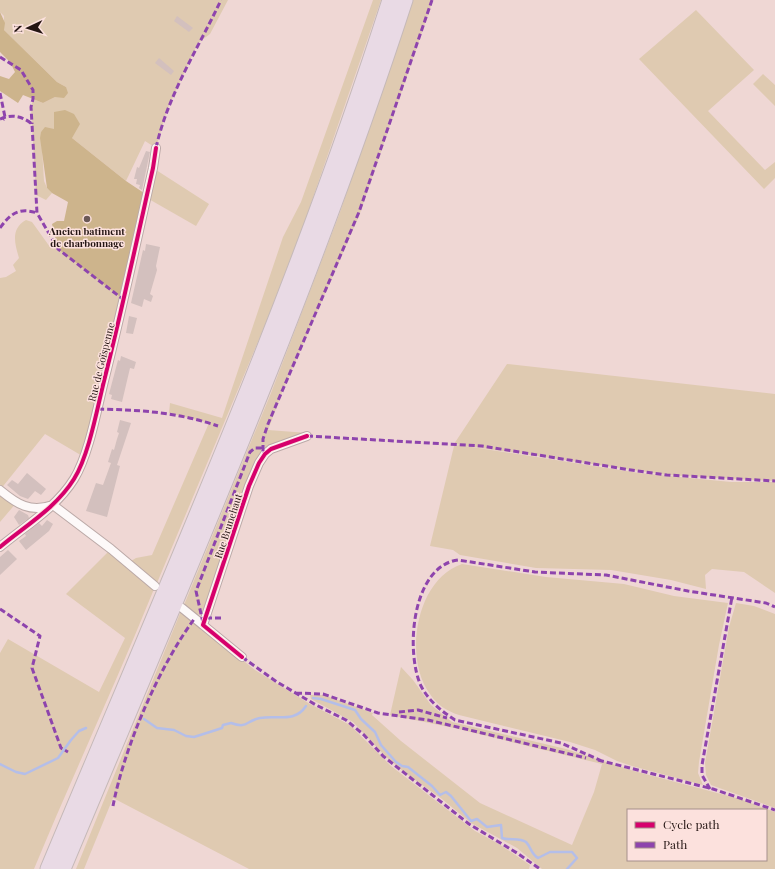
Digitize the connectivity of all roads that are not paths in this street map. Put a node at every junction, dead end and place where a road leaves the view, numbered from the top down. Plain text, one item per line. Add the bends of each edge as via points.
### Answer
1 (390, 0) edge
2 (405, 0) edge
3 (156, 148) dead end
4 (307, 436) dead end
5 (0, 490) edge
6 (53, 505) junction
7 (0, 547) edge
8 (155, 586) dead end
9 (182, 608) dead end
10 (203, 625) junction
11 (242, 657) dead end
12 (48, 869) edge
13 (63, 869) edge

1 - 12 highway via 324,194 263,352
2 - 13 highway via 336,200 276,357
3 - 6 street, Rue de Goïspenne via 98,409 84,457 74,479
4 - 10 street, Rue Brunehaut via 271,449 259,463
5 - 6 street via 28,508 42,509
6 - 7 street, Rue de Goïspenne
6 - 8 street
9 - 10 street
10 - 11 street

